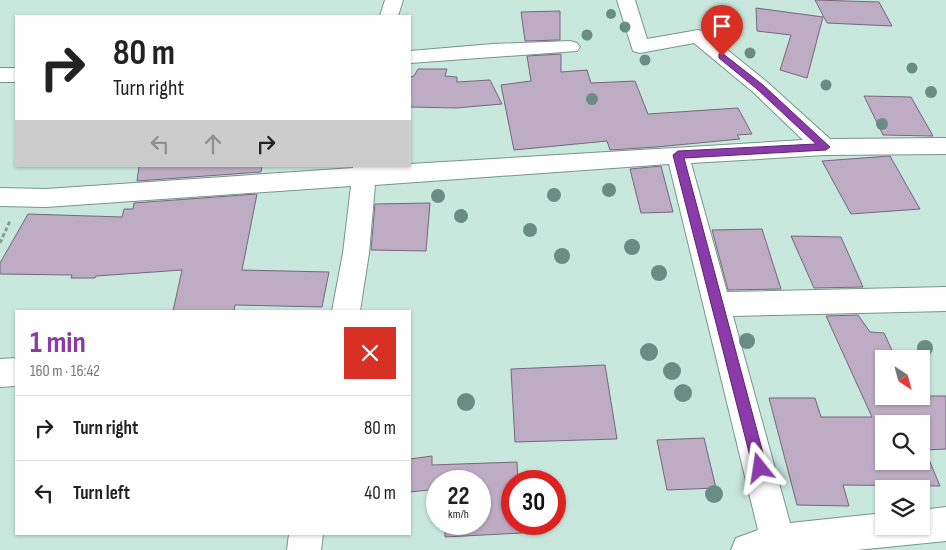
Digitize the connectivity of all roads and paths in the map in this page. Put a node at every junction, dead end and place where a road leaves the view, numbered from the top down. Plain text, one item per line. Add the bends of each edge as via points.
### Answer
1 (394, 0) edge
2 (626, 0) edge
3 (389, 15) edge
4 (570, 47) dead end
5 (411, 57) edge
6 (0, 75) edge
7 (15, 75) edge
8 (946, 146) edge
9 (826, 147) junction
10 (678, 155) junction
11 (365, 171) edge
12 (0, 197) edge
13 (946, 299) edge
14 (717, 304) junction
15 (346, 310) edge
16 (15, 372) edge
17 (0, 373) edge
18 (946, 524) edge
19 (306, 535) edge
20 (769, 547) edge
21 (304, 550) edge

1 - 3 street
2 - 9 street via 640,47 698,36
4 - 5 street
6 - 7 street
8 - 9 street
9 - 10 street
10 - 11 street
10 - 14 street
11 - 12 street via 46,198
11 - 15 street
13 - 14 street
14 - 20 street
16 - 17 street
18 - 20 street
19 - 21 street

